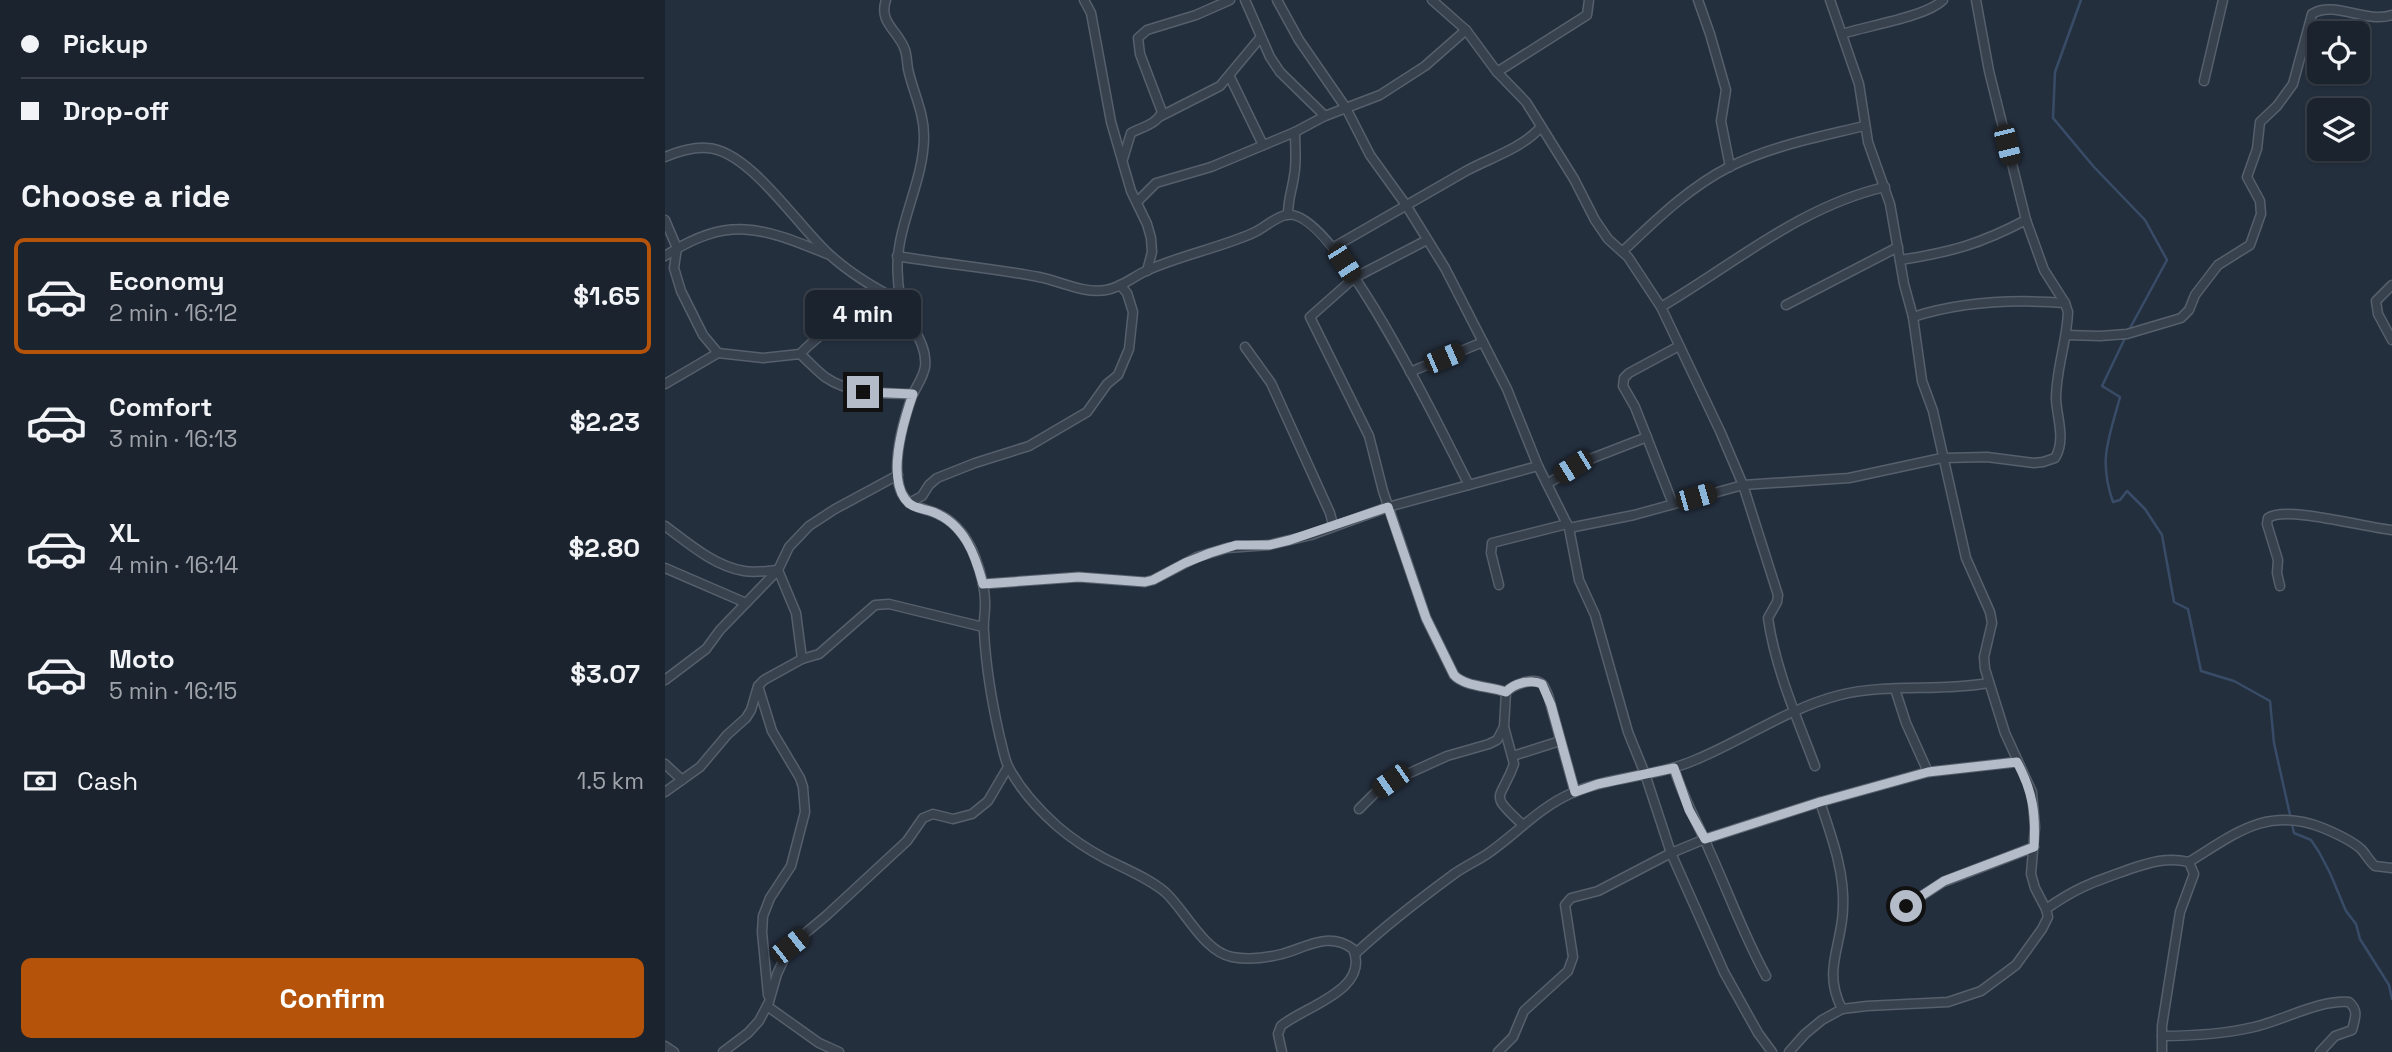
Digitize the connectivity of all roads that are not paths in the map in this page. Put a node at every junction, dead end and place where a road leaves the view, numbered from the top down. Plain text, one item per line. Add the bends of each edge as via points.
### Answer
1 (886, 0) edge
2 (1084, 0) edge
3 (1230, 0) edge
4 (1245, 0) edge
5 (1277, 0) edge
6 (1432, 0) edge
7 (1589, 0) edge
8 (1698, 0) edge
9 (1830, 0) edge
10 (1943, 0) edge
11 (1976, 0) edge
12 (2223, 0) edge
13 (2392, 15) edge
14 (1467, 30) junction
15 (1842, 34) junction
16 (1260, 38) junction
17 (1497, 72) junction
18 (1230, 77) junction
19 (2204, 81) dead end
20 (1346, 108) junction
21 (1161, 116) junction
22 (1325, 116) junction
23 (1864, 126) junction
24 (1541, 127) junction
25 (1295, 132) junction
26 (1263, 145) junction
27 (665, 157) edge
28 (1123, 162) junction
29 (1730, 167) junction
30 (1885, 187) junction
31 (1137, 202) junction
32 (1406, 205) junction
33 (1288, 215) junction
34 (665, 220) edge
35 (2026, 220) junction
36 (1427, 240) junction
37 (1334, 247) junction
38 (1898, 247) junction
39 (677, 248) junction
40 (1623, 251) junction
41 (829, 255) junction
42 (665, 256) edge
43 (897, 256) junction
44 (1901, 260) junction
45 (1147, 271) junction
46 (1354, 278) junction
47 (1120, 285) junction
48 (2392, 285) edge
49 (885, 293) junction
50 (902, 302) junction
51 (2066, 303) junction
52 (1786, 305) dead end
53 (1661, 307) junction
54 (1913, 317) junction
55 (2066, 335) junction
56 (2392, 340) edge
57 (1483, 342) junction
58 (1679, 346) junction
59 (1245, 347) dead end
60 (718, 353) junction
61 (800, 354) junction
62 (1410, 372) junction
63 (665, 384) edge
64 (913, 394) junction
65 (1647, 437) junction
66 (1942, 458) junction
67 (1538, 466) junction
68 (898, 475) junction
69 (1547, 484) junction
70 (1469, 485) junction
71 (1743, 485) junction
72 (909, 503) junction
73 (1673, 504) junction
74 (1388, 507) junction
75 (1333, 525) junction
76 (665, 526) edge
77 (1568, 526) junction
78 (2392, 530) edge
79 (665, 568) edge
80 (778, 570) junction
81 (983, 584) junction
82 (1499, 585) dead end
83 (2280, 586) dead end
84 (746, 603) junction
85 (983, 627) junction
86 (802, 659) junction
87 (665, 680) edge
88 (1988, 683) junction
89 (758, 686) junction
90 (1895, 689) junction
91 (1506, 692) junction
92 (1794, 712) junction
93 (1504, 727) junction
94 (1560, 741) junction
95 (1513, 756) junction
96 (2017, 762) junction
97 (665, 764) edge
98 (1815, 766) dead end
99 (1008, 767) junction
100 (1674, 768) junction
101 (1928, 772) junction
102 (1645, 774) junction
103 (682, 780) junction
104 (665, 792) edge
105 (1575, 792) junction
106 (1820, 802) junction
107 (1359, 809) dead end
108 (1522, 824) junction
109 (1705, 839) junction
110 (2034, 847) junction
111 (1671, 852) junction
112 (2189, 862) junction
113 (2392, 868) edge
114 (1906, 906) dead end
115 (2046, 909) junction
116 (1355, 954) junction
117 (1766, 976) dead end
118 (768, 1004) junction
119 (1842, 1009) junction
120 (2162, 1036) junction
121 (665, 1046) edge
122 (674, 1052) edge
123 (723, 1052) edge
124 (838, 1052) edge
125 (1282, 1052) edge
126 (1498, 1052) edge
127 (1772, 1052) edge
128 (1789, 1052) edge
129 (2162, 1052) edge
130 (2320, 1052) edge

1 - 43 street via 884,13 906,51 924,134 914,196
2 - 28 street via 1091,13 1107,105
3 - 21 street via 1147,30 1138,38
4 - 16 street
5 - 20 street
6 - 14 street
7 - 17 street via 1587,15
8 - 29 street via 1726,90 1721,121
9 - 15 street
10 - 15 street via 1910,15
11 - 35 street
12 - 19 street
13 - 55 street via 2376,17 2330,5 2312,14 2294,84 2260,122 2247,177 2260,201 2261,214 2250,245 2218,265 2181,318 2142,331
14 - 17 street
14 - 20 street via 1399,84
15 - 23 street via 1859,84
16 - 18 street
16 - 22 street via 1280,72
17 - 24 street via 1526,102
18 - 21 street
18 - 26 street
20 - 22 street
20 - 32 street via 1370,155
21 - 28 street via 1131,134
22 - 25 street
23 - 29 street via 1781,147
23 - 30 street
24 - 32 street via 1520,144
24 - 40 street via 1595,220
25 - 26 street
25 - 33 street via 1296,163
26 - 31 street via 1156,183
27 - 41 street via 701,148 725,153 770,187
28 - 31 street
29 - 40 street via 1685,195
30 - 38 street
30 - 53 street via 1809,215
31 - 45 street via 1152,246
32 - 36 street
32 - 37 street
33 - 37 street via 1300,217
33 - 45 street via 1253,233
34 - 39 street
35 - 44 street via 1966,248
35 - 51 street via 2044,270
36 - 46 street
36 - 57 street
37 - 46 street
38 - 44 street
38 - 52 street
39 - 41 street via 714,232 747,228 787,237
39 - 42 street
39 - 60 street via 674,268 681,291 703,335
40 - 53 street
41 - 49 street
43 - 47 street via 1040,277 1095,291
43 - 50 street
44 - 54 street
45 - 47 street
46 - 62 street
46 - 74 street via 1310,317 1369,436
47 - 72 street via 1128,293 1133,312 1129,348 1118,375 1087,412 1029,446 937,478
48 - 56 street via 2376,301
49 - 50 street
49 - 61 street via 835,323
50 - 64 street via 924,354 925,368
51 - 54 street via 1982,302
51 - 55 street
53 - 58 street
54 - 66 street via 1922,381
55 - 66 street via 2057,383 2060,447 2055,458 2043,463
57 - 62 street
57 - 67 street
58 - 65 street via 1629,373 1623,381 1623,390
58 - 71 street
59 - 75 street via 1271,383
60 - 61 street via 763,358
60 - 63 street
61 - 64 street via 845,388
62 - 70 street
64 - 68 street via 900,439
65 - 69 street via 1585,461
65 - 73 street
66 - 71 street via 1849,478
66 - 88 street via 1966,558 1990,612 1991,632 1984,657
67 - 69 street
67 - 70 street
68 - 72 street via 900,490
68 - 80 street via 810,526 789,547
69 - 77 street
70 - 74 street
71 - 73 street
71 - 92 street via 1778,595 1768,618
72 - 81 street via 954,524 971,547
73 - 77 street
74 - 75 street
74 - 91 street via 1426,618 1454,675 1460,681
75 - 81 street via 1269,545 1236,545 1145,582 1079,577
76 - 80 street via 729,566 754,572
77 - 82 street via 1492,543
77 - 102 street via 1579,580 1595,615 1628,732
78 - 83 street via 2332,519 2271,515 2267,524
79 - 84 street
80 - 84 street
80 - 86 street via 796,613
81 - 85 street
84 - 87 street via 701,655
85 - 86 street via 882,603 871,607 819,654
85 - 99 street via 994,713
86 - 89 street
88 - 90 street
88 - 96 street
89 - 103 street via 746,718
89 - 118 street via 772,731 800,778 805,811 791,866 763,916
90 - 92 street via 1843,694
90 - 101 street
91 - 93 street
91 - 94 street via 1525,683 1542,684
92 - 98 street
92 - 100 street
93 - 95 street
93 - 107 street via 1489,744 1447,756 1391,781
94 - 95 street
94 - 105 street
95 - 108 street via 1499,799
96 - 101 street
96 - 110 street via 2032,792
97 - 103 street
99 - 116 street via 1058,826 1099,856 1165,893 1222,954 1265,957 1331,940 1345,943
99 - 118 street via 988,802 972,814 923,818 907,841 790,946
100 - 102 street
100 - 109 street
101 - 106 street
102 - 105 street
102 - 111 street
103 - 104 street
105 - 108 street
106 - 109 street
106 - 119 street via 1843,889 1832,985
108 - 116 street
109 - 111 street
109 - 117 street
110 - 114 street via 1944,881
110 - 115 street via 2031,874
111 - 126 street via 1598,891 1571,898 1565,905 1572,965 1524,1011 1513,1037
111 - 127 street via 1724,972
112 - 113 street via 2229,837 2284,818 2329,831 2361,849 2375,866
112 - 115 street via 2157,861 2105,876 2067,893
112 - 120 street via 2194,874 2180,912
115 - 119 street via 2045,924 2023,957 1981,990 1948,1002
116 - 125 street via 1352,978 1341,989 1281,1027
118 - 123 street via 748,1033
118 - 124 street
119 - 128 street via 1813,1027
120 - 129 street
120 - 130 street via 2255,1027 2349,1002 2357,1018 2352,1030 2335,1036
121 - 122 street

